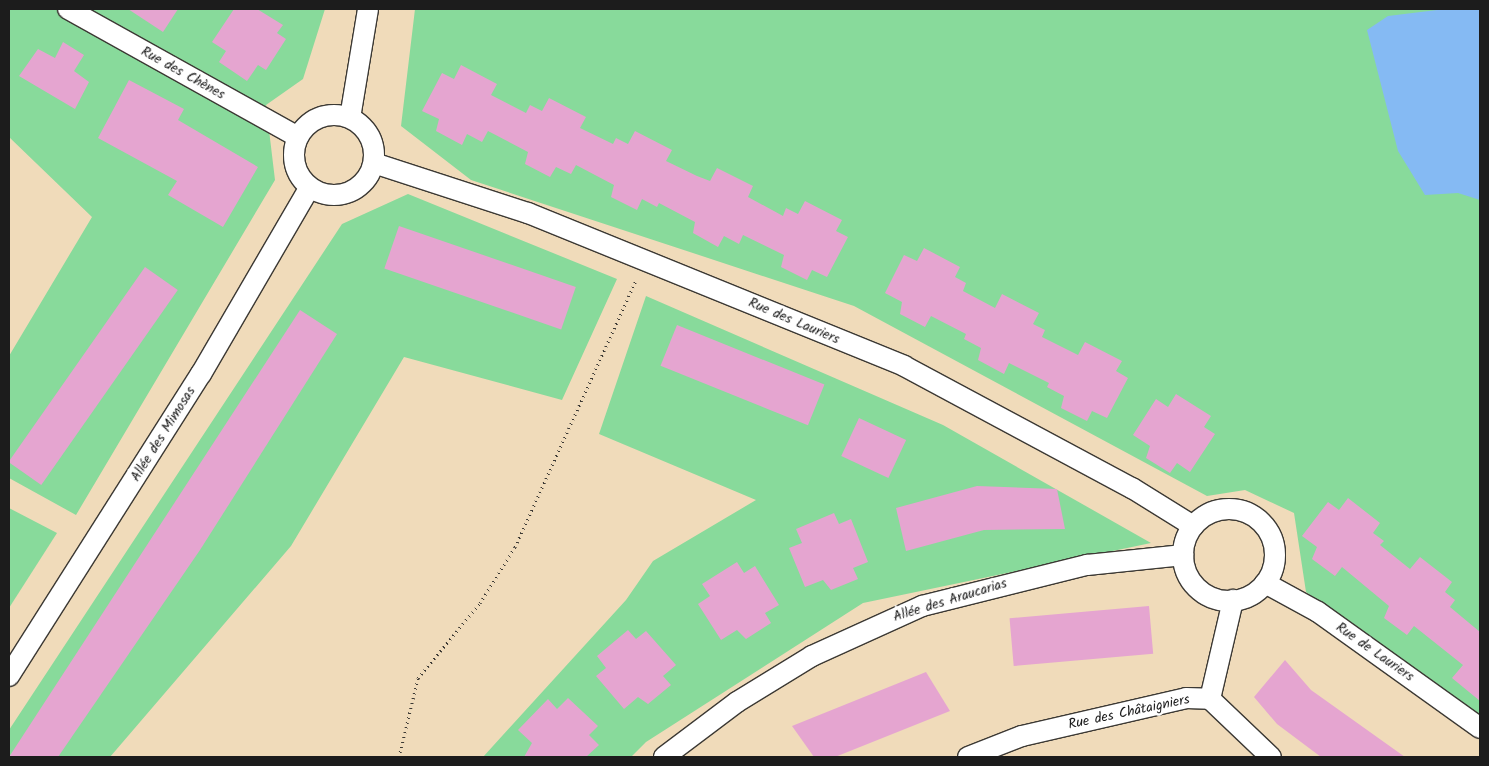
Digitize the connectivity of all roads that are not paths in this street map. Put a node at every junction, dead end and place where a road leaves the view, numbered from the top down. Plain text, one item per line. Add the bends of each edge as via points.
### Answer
1 (68, 9) edge
2 (368, 9) edge
3 (350, 118) junction
4 (298, 137) junction
5 (374, 162) junction
6 (310, 187) junction
7 (1193, 526) junction
8 (1183, 555) junction
9 (1265, 583) junction
10 (1233, 600) junction
11 (9, 676) edge
12 (1210, 698) junction
13 (1480, 728) edge
14 (664, 757) edge
15 (968, 757) edge
16 (1271, 757) edge

1 - 4 street, Rue des Chènes
2 - 3 street
3 - 4 street via 322,116
3 - 5 street via 369,134
4 - 6 street via 295,164
5 - 6 street via 363,184 347,193 328,195
5 - 7 street, Rue des Lauriers via 646,259 904,366 1132,488
6 - 11 street, Allée des Mimosas via 201,374
7 - 8 street
7 - 9 street via 1211,513 1226,509 1241,510 1260,521 1272,540 1275,555
8 - 10 street via 1188,575 1200,591
8 - 14 street, Allée des Araucarias via 1035,575 914,609 812,656 737,702
9 - 10 street via 1251,595
9 - 13 street, Rue de Lauriers via 1318,612
10 - 12 street
12 - 15 street, Rue des Châtaigniers via 1170,701 1083,721 1022,736
12 - 16 street, Rue des Châtaigniers

